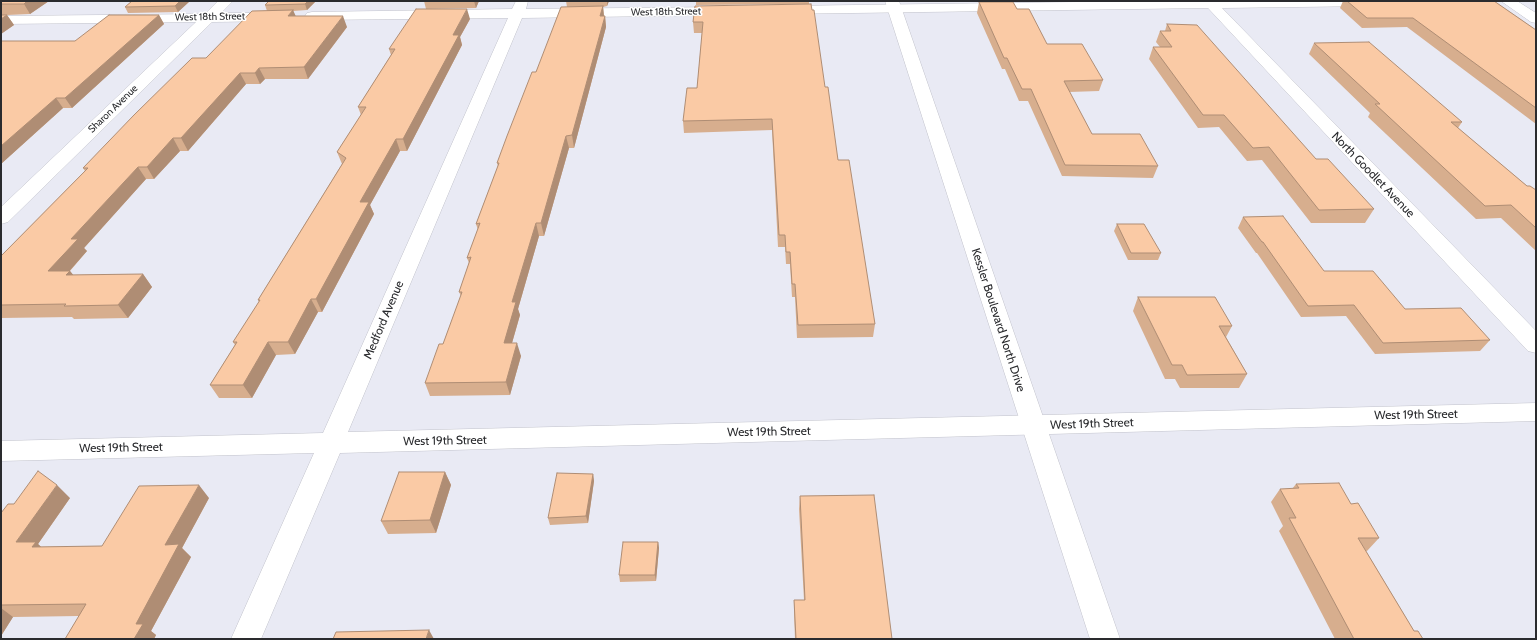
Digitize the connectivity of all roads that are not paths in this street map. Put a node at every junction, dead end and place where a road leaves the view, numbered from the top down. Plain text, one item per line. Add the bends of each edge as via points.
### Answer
1 (226, 1) edge
2 (1508, 1) edge
3 (1289, 2) edge
4 (1386, 2) edge
5 (1211, 4) junction
6 (893, 5) edge
7 (519, 7) edge
8 (768, 10) edge
9 (736, 11) edge
10 (209, 17) junction
11 (1536, 19) edge
12 (1, 20) edge
13 (1, 218) edge
14 (1536, 345) edge
15 (1536, 412) edge
16 (1033, 426) junction
17 (331, 444) junction
18 (1, 451) edge
19 (246, 639) edge
20 (1105, 639) edge

1 - 10 street, Sharon Avenue
2 - 11 street
3 - 4 street
3 - 5 street
5 - 6 street
5 - 14 street, North Goodlet Avenue
6 - 8 street
6 - 16 street, Kessler Boulevard North Drive
7 - 9 street, West 18th Street
7 - 10 street, West 18th Street
7 - 17 street, Medford Avenue
10 - 12 street, West 18th Street
10 - 13 street, Sharon Avenue
15 - 16 street, West 19th Street
16 - 17 street, West 19th Street
16 - 20 street, Kessler Boulevard North Drive
17 - 18 street, West 19th Street
17 - 19 street, Medford Avenue

